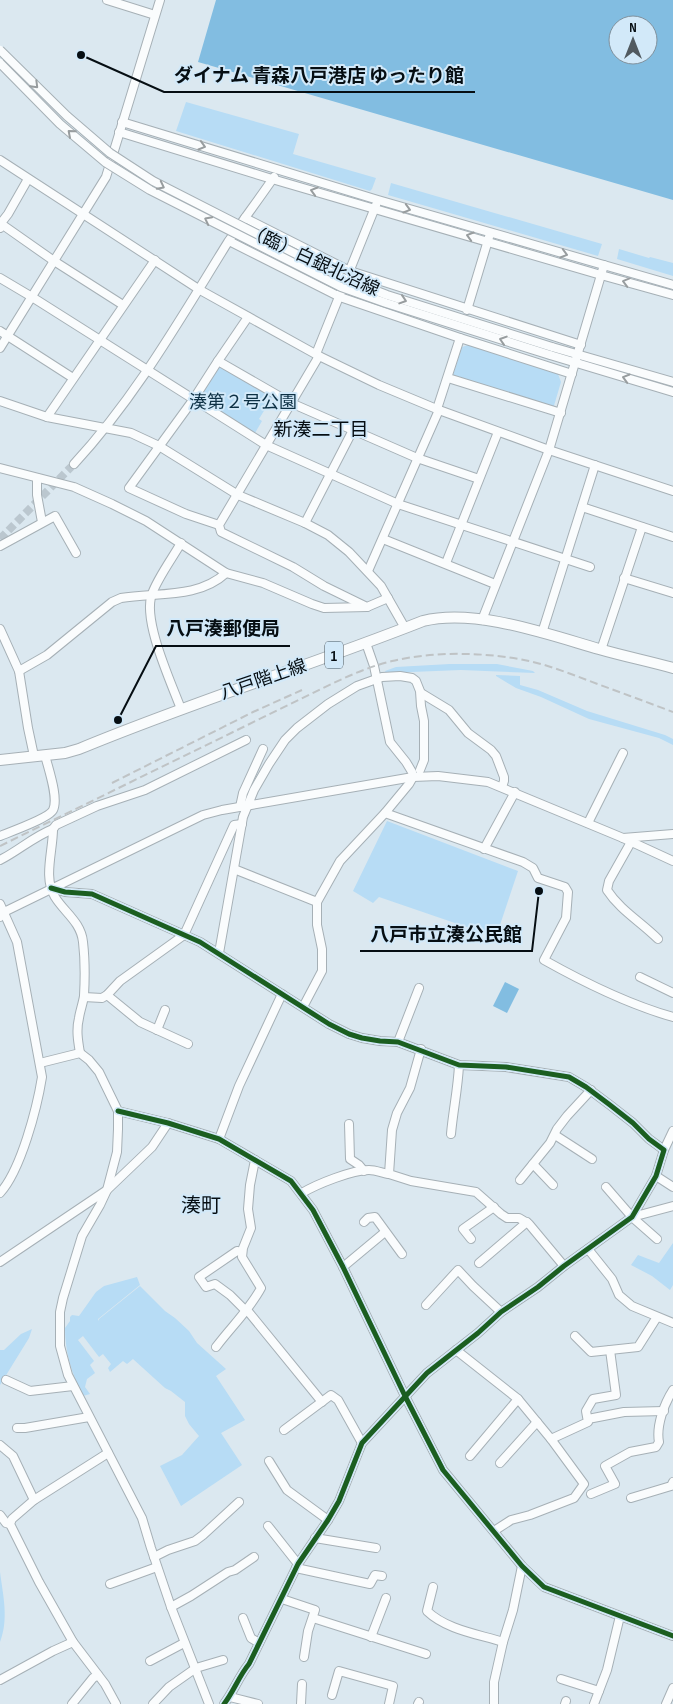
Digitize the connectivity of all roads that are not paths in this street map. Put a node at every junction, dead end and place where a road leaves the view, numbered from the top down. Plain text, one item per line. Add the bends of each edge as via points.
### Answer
1 (106, 0) edge
2 (160, 0) edge
3 (155, 15) junction
4 (0, 50) edge
5 (0, 63) edge
6 (122, 122) junction
7 (119, 132) junction
8 (0, 160) edge
9 (278, 170) junction
10 (28, 179) junction
11 (272, 179) junction
12 (376, 204) junction
13 (83, 212) junction
14 (245, 218) junction
15 (0, 224) edge
16 (489, 237) junction
17 (229, 242) junction
18 (155, 260) junction
19 (54, 261) junction
20 (604, 265) junction
21 (350, 271) junction
22 (601, 275) junction
23 (0, 278) edge
24 (673, 285) edge
25 (200, 290) junction
26 (673, 295) edge
27 (32, 297) junction
28 (340, 297) junction
29 (123, 305) junction
30 (467, 310) junction
31 (248, 317) junction
32 (3, 333) edge
33 (460, 338) junction
34 (100, 340) junction
35 (580, 345) junction
36 (0, 348) edge
37 (551, 351) junction
38 (318, 355) junction
39 (578, 355) junction
40 (218, 361) junction
41 (575, 364) junction
42 (148, 371) junction
43 (572, 374) junction
44 (73, 378) junction
45 (448, 378) junction
46 (673, 382) edge
47 (673, 392) edge
48 (193, 400) junction
49 (0, 401) edge
50 (291, 403) junction
51 (438, 409) junction
52 (561, 413) junction
53 (47, 417) junction
54 (105, 430) junction
55 (353, 430) junction
56 (498, 432) junction
57 (266, 445) junction
58 (159, 446) junction
59 (549, 450) junction
60 (417, 458) junction
61 (74, 464) tunnel mouth
62 (595, 465) junction
63 (0, 468) edge
64 (331, 474) junction
65 (37, 478) junction
66 (479, 479) junction
67 (673, 491) edge
68 (238, 494) junction
69 (398, 504) junction
70 (582, 507) junction
71 (42, 522) junction
72 (305, 523) junction
73 (219, 525) junction
74 (461, 525) junction
75 (642, 527) junction
76 (673, 537) edge
77 (383, 539) junction
78 (513, 542) junction
79 (181, 543) junction
80 (0, 546) edge
81 (76, 552) dead end
82 (566, 559) junction
83 (446, 563) junction
84 (590, 567) dead end
85 (368, 571) junction
86 (226, 573) junction
87 (624, 578) junction
88 (495, 584) junction
89 (673, 593) edge
90 (151, 595) junction
91 (388, 598) junction
92 (367, 607) junction
93 (482, 620) junction
94 (405, 628) junction
95 (0, 629) edge
96 (542, 632) junction
97 (366, 643) junction
98 (601, 650) junction
99 (673, 668) edge
100 (19, 671) junction
101 (376, 678) junction
102 (421, 693) junction
103 (181, 709) junction
104 (246, 740) dead end
105 (263, 749) dead end
106 (623, 753) dead end
107 (45, 755) junction
108 (34, 756) junction
109 (0, 760) edge
110 (420, 770) dead end
111 (413, 777) junction
112 (502, 788) junction
113 (515, 792) junction
114 (243, 806) junction
115 (385, 813) junction
116 (588, 823) junction
117 (242, 824) junction
118 (53, 829) junction
119 (673, 834) edge
120 (0, 836) edge
121 (623, 838) junction
122 (631, 842) junction
123 (484, 848) junction
124 (0, 860) edge
125 (673, 861) edge
126 (234, 869) junction
127 (52, 888) junction
128 (317, 902) junction
129 (0, 904) edge
130 (1, 914) edge
131 (184, 935) junction
132 (658, 939) dead end
133 (219, 953) junction
134 (640, 977) dead end
135 (419, 988) dead end
136 (673, 993) edge
137 (282, 994) junction
138 (107, 995) junction
139 (84, 998) junction
140 (303, 1007) junction
141 (165, 1010) dead end
142 (673, 1017) edge
143 (157, 1030) junction
144 (398, 1042) junction
145 (188, 1044) dead end
146 (421, 1049) junction
147 (80, 1052) junction
148 (40, 1064) junction
149 (459, 1065) junction
150 (590, 1090) junction
151 (118, 1111) junction
152 (168, 1123) junction
153 (349, 1124) dead end
154 (673, 1131) edge
155 (451, 1134) dead end
156 (555, 1135) junction
157 (220, 1139) junction
158 (664, 1149) junction
159 (673, 1152) edge
160 (592, 1159) dead end
161 (255, 1160) junction
162 (533, 1164) junction
163 (364, 1171) junction
164 (389, 1174) junction
165 (656, 1176) junction
166 (520, 1180) dead end
167 (553, 1185) dead end
168 (606, 1187) dead end
169 (673, 1187) edge
170 (106, 1190) junction
171 (0, 1193) edge
172 (302, 1193) junction
173 (673, 1206) edge
174 (494, 1207) junction
175 (632, 1217) junction
176 (364, 1222) dead end
177 (527, 1222) junction
178 (385, 1232) junction
179 (471, 1239) dead end
180 (657, 1239) dead end
181 (588, 1249) junction
182 (242, 1252) junction
183 (402, 1254) dead end
184 (0, 1262) edge
185 (479, 1263) dead end
186 (343, 1266) junction
187 (564, 1266) junction
188 (426, 1305) dead end
189 (246, 1310) junction
190 (501, 1312) junction
191 (657, 1317) junction
192 (673, 1323) edge
193 (575, 1336) dead end
194 (216, 1347) dead end
195 (456, 1350) junction
196 (610, 1350) junction
197 (6, 1380) dead end
198 (73, 1386) junction
199 (673, 1390) edge
200 (405, 1396) junction
201 (518, 1399) junction
202 (322, 1402) junction
203 (664, 1411) junction
204 (89, 1417) junction
205 (588, 1419) junction
206 (537, 1422) junction
207 (17, 1428) dead end
208 (284, 1430) dead end
209 (551, 1439) junction
210 (362, 1443) junction
211 (0, 1445) edge
212 (108, 1453) junction
213 (470, 1456) dead end
214 (269, 1461) dead end
215 (500, 1463) dead end
216 (673, 1482) edge
217 (591, 1494) dead end
218 (631, 1498) dead end
219 (34, 1500) junction
220 (239, 1502) dead end
221 (0, 1515) edge
222 (328, 1520) junction
223 (5, 1523) edge
224 (268, 1526) dead end
225 (494, 1531) junction
226 (315, 1538) junction
227 (376, 1548) dead end
228 (154, 1557) junction
229 (254, 1557) dead end
230 (297, 1566) junction
231 (522, 1566) junction
232 (157, 1567) junction
233 (382, 1576) dead end
234 (110, 1584) dead end
235 (433, 1587) dead end
236 (386, 1598) dead end
237 (282, 1599) junction
238 (171, 1607) junction
239 (620, 1616) junction
240 (243, 1618) dead end
241 (313, 1618) junction
242 (673, 1636) edge
243 (370, 1637) junction
244 (73, 1642) junction
245 (503, 1642) junction
246 (184, 1643) junction
247 (259, 1643) junction
248 (426, 1654) dead end
249 (304, 1657) dead end
250 (223, 1660) dead end
251 (150, 1661) dead end
252 (196, 1668) junction
253 (98, 1675) junction
254 (561, 1679) dead end
255 (0, 1680) edge
256 (302, 1684) dead end
257 (673, 1688) edge
258 (599, 1691) junction
259 (332, 1695) dead end
260 (230, 1697) junction
261 (72, 1704) edge
262 (116, 1704) edge
263 (153, 1704) edge
264 (209, 1704) edge
265 (224, 1704) edge
266 (258, 1704) edge
267 (301, 1704) edge
268 (389, 1704) edge
269 (494, 1704) edge
270 (594, 1704) edge
271 (666, 1704) edge

1 - 3 street
2 - 3 street
3 - 6 street
4 -> 37 street, （臨）白銀北沼線, bridge via 110,153 153,181 343,278
37 -> 5 street, （臨）白銀北沼線, bridge via 386,303 340,286 150,190 98,156 60,124
6 - 7 street
6 -> 9 street
7 - 11 street
7 - 13 street via 106,177
8 - 10 street
9 - 11 street
9 - 12 street
10 - 13 street
10 - 15 street
12 -> 11 street
11 - 14 street
12 - 16 street
12 - 21 street
13 - 18 street
13 - 19 street
14 - 17 street
14 - 21 street
15 - 19 street
16 -> 20 street
16 - 22 street
16 - 30 street
17 - 25 street
17 - 28 street
18 - 25 street
18 - 29 street
19 - 27 street
19 - 29 street
20 - 22 street
20 - 24 street
21 - 28 street
21 - 30 street
26 -> 22 street
22 - 35 street
23 - 27 street
25 - 31 street
25 - 42 street
27 - 32 street
27 - 34 street
28 - 33 street
28 - 38 street
29 - 34 street
30 - 35 street
31 - 38 street
31 - 40 street
32 - 36 street
32 - 44 street
33 - 43 street
33 - 45 street
34 - 42 street
34 - 44 street
35 - 39 street
37 - 39 street, （臨）白銀北沼線
37 - 41 street, （臨）白銀北沼線
38 - 50 street
38 - 51 street
39 - 41 street
39 - 46 street, （臨）白銀北沼線
40 - 48 street
40 - 50 street
41 - 43 street
47 -> 41 street, （臨）白銀北沼線
42 - 48 street
42 - 54 street
43 - 52 street
44 - 53 street
45 - 51 street
45 - 52 street
48 - 57 street
48 - 58 street
49 - 53 street
50 - 55 street
50 - 57 street
51 - 56 street
51 - 60 street
52 - 59 street
53 - 54 street
54 - 58 street via 131,433
54 - 61 street
55 - 60 street
55 - 64 street
56 - 59 street
56 - 66 street
57 - 64 street
57 - 68 street
58 - 68 street
58 - 73 street via 128,488
59 - 62 street
59 - 78 street
60 - 66 street
60 - 69 street
62 - 67 street
62 - 70 street
63 - 65 street
64 - 69 street
64 - 72 street
65 - 71 street
65 - 79 street via 74,487 112,504
66 - 74 street
68 - 72 street
68 - 73 street
69 - 74 street
69 - 77 street
70 - 75 street
70 - 82 street
71 - 80 street
71 - 81 street via 55,516
72 - 85 street via 328,535
73 - 92 street via 222,532
74 - 78 street
74 - 83 street
75 - 76 street
75 - 87 street
77 - 83 street
77 - 85 street
78 - 82 street
78 - 88 street
79 - 86 street
79 - 90 street
82 - 84 street
82 - 96 street
83 - 88 street
85 - 91 street
86 - 90 street via 217,581 196,590
86 - 92 street via 263,583 324,608
87 - 89 street
87 - 98 street
88 - 93 street
90 - 100 street via 112,602 47,655
90 - 103 street via 154,632
91 - 92 street
91 - 94 street
93 - 94 main road, 八戸階上線 / 1 via 439,617
93 - 96 main road, 八戸階上線 / 1
94 - 97 main road, 八戸階上線 / 1
95 - 100 street
96 - 98 main road, 八戸階上線 / 1
97 - 101 street
97 - 103 main road, 八戸階上線 / 1
98 - 99 main road, 八戸階上線 / 1
100 - 108 street
101 - 102 street via 412,678
101 - 111 street via 390,742
101 - 114 street via 328,704 296,728
102 - 110 street via 424,756
102 - 112 street via 448,710 468,733 491,750 504,776
103 - 107 main road, 八戸階上線 / 1 via 79,749
104 - 118 street via 145,790 97,806
105 - 114 street via 243,793
106 - 116 street
107 - 108 main road, 八戸階上線 / 1
107 - 120 street via 54,809 32,823
108 - 109 main road, 八戸階上線 / 1
111 - 112 street via 461,778 488,782
111 - 114 street
111 - 115 street
112 - 113 street
113 - 116 street
113 - 123 street
114 - 117 street
114 - 127 street via 203,815
115 - 123 street
115 - 128 street via 340,861
116 - 121 street
117 - 126 street
117 - 131 street via 234,825
118 - 124 street
118 - 127 street via 49,872
119 - 121 street
121 - 122 street
122 - 125 street
122 - 132 street via 607,890 621,908
123 - 142 street via 523,862 533,868 538,878 565,887 568,892 566,918 544,960 583,982
126 - 128 street
126 - 133 street
127 - 130 street
127 - 131 street via 92,894
127 - 139 street via 54,897 72,916 83,940
128 - 140 street via 322,971
129 - 130 street
130 - 148 street via 17,942
131 - 133 street
131 - 138 street via 120,981
133 - 137 street
134 - 136 street
135 - 144 street
137 - 140 street
137 - 157 street via 239,1086
138 - 139 street
138 - 143 street via 140,1022
139 - 147 street via 78,1019
140 - 144 street via 349,1034
141 - 143 street
143 - 145 street
144 - 146 street
146 - 149 street
146 - 164 street via 410,1088 392,1130
147 - 148 street
147 - 151 street via 99,1072
148 - 171 street via 39,1094 22,1151 15,1170
149 - 150 street via 506,1067 569,1078
149 - 155 street
150 - 156 street
150 - 158 street
151 - 152 street
151 - 170 street via 117,1152
152 - 157 street
152 - 170 street via 152,1147
153 - 163 street via 350,1159
154 - 158 street
156 - 160 street
156 - 162 street
157 - 161 street
158 - 159 street
158 - 165 street
161 - 172 street via 291,1181
161 - 182 street via 248,1209 251,1228
162 - 166 street
162 - 167 street
163 - 164 street
163 - 172 street via 315,1185
164 - 174 street via 476,1192
165 - 169 street
165 - 175 street
168 - 175 street
170 - 184 street
170 - 198 street via 82,1236 60,1312 60,1346
172 - 186 street
173 - 175 street
174 - 177 street via 507,1218
174 - 179 street via 463,1229
175 - 180 street
175 - 181 street
176 - 178 street via 375,1217
177 - 185 street
177 - 187 street
178 - 183 street
178 - 186 street
181 - 187 street
181 - 191 street via 612,1279 619,1295 632,1306
182 - 189 street via 261,1288
182 - 189 street via 237,1251 200,1277 206,1287 215,1284
186 - 200 street
187 - 190 street
188 - 190 street via 458,1270
189 - 194 street
189 - 202 street
190 - 195 street
191 - 192 street
191 - 196 street via 638,1347
193 - 196 street via 591,1352
195 - 200 street
195 - 201 street
196 - 205 street via 616,1395 593,1399 586,1411
197 - 198 street via 30,1391
198 - 204 street
199 - 203 street
200 - 210 street
200 - 225 street via 444,1470
201 - 206 street
201 - 213 street
202 - 208 street
202 - 210 street via 331,1395 338,1400
203 - 205 street via 624,1412
203 - 217 street via 656,1447 630,1452 605,1466 615,1484
204 - 207 street
204 - 212 street
205 - 209 street via 588,1422
206 - 209 street
206 - 215 street
209 - 225 street via 584,1484 574,1498 511,1520
210 - 222 street
211 - 219 street via 13,1456
212 - 219 street
212 - 228 street via 142,1518
214 - 222 street via 287,1490
216 - 218 street via 671,1486
219 - 223 street
220 - 228 street via 195,1541
221 - 223 street
222 - 226 street
223 - 244 street
224 - 230 street
225 - 231 street
226 - 227 street
226 - 230 street
228 - 232 street
229 - 238 street
230 - 233 street via 370,1584 375,1575
230 - 237 street
231 - 239 street via 544,1587
231 - 245 street
232 - 234 street
232 - 238 street
235 - 245 street via 427,1611 431,1615 446,1624
236 - 243 street
237 - 241 street via 315,1610
237 - 247 street
238 - 246 street
239 - 242 street
239 - 258 street
240 - 247 street via 251,1638
241 - 243 street
241 - 249 street
243 - 248 street
244 - 253 street
244 - 255 street
245 - 269 street via 494,1682
246 - 251 street
246 - 252 street
247 - 260 street
250 - 252 street
252 - 263 street via 169,1687
252 - 264 street
253 - 261 street
253 - 262 street
254 - 258 street
256 - 267 street
257 - 271 street
258 - 270 street
259 - 268 street via 339,1671 393,1686
260 - 265 street
260 - 266 street

